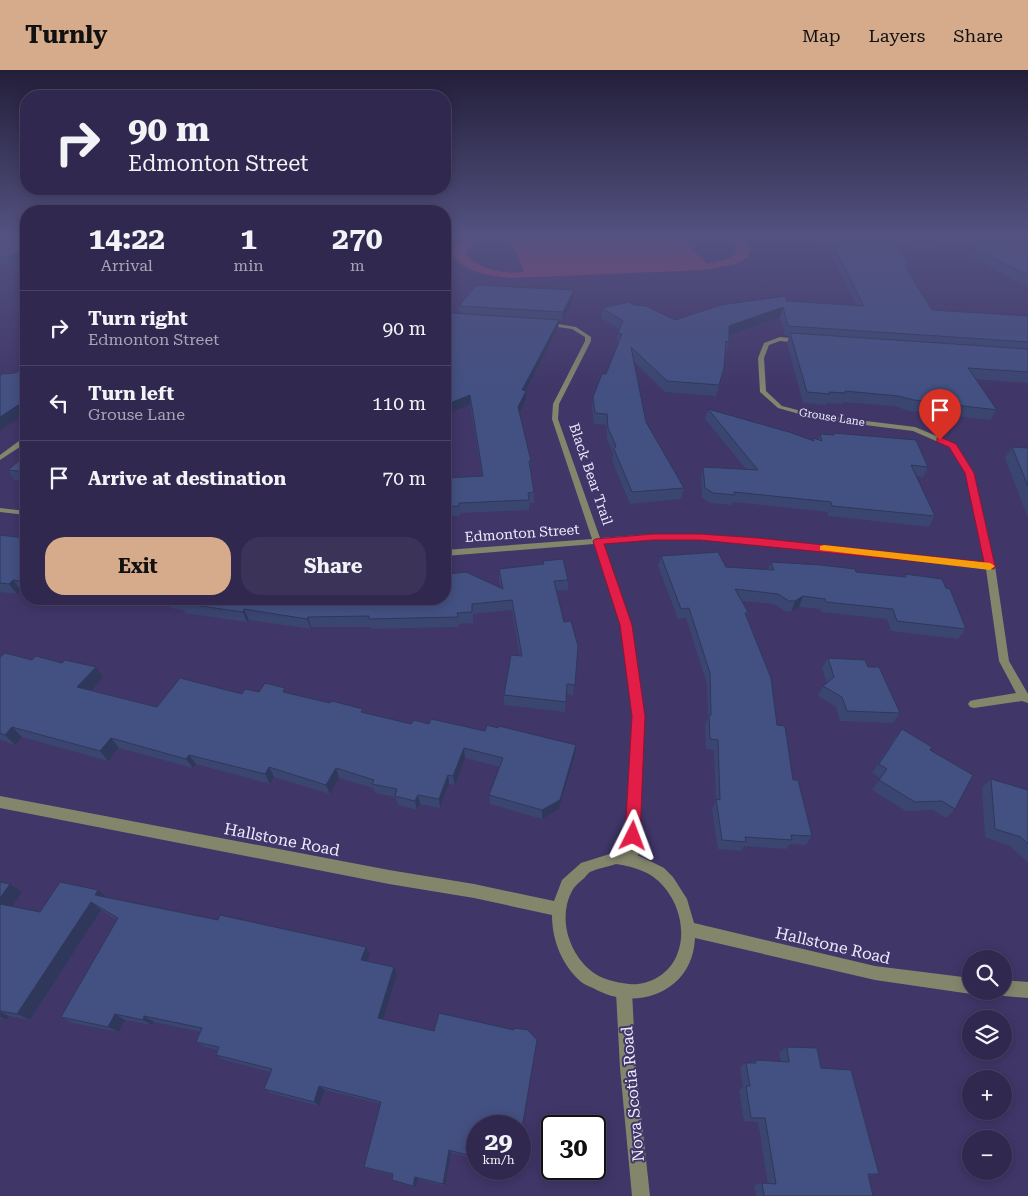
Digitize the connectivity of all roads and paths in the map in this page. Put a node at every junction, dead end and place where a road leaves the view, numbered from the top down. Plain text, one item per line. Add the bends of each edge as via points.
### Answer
1 (539, 323) edge
2 (810, 341) edge
3 (20, 444) edge
4 (0, 458) edge
5 (0, 510) edge
6 (20, 512) edge
7 (598, 541) junction
8 (451, 553) edge
9 (990, 566) junction
10 (1025, 698) edge
11 (974, 704) dead end
12 (0, 802) edge
13 (631, 860) junction
14 (558, 909) junction
15 (689, 929) junction
16 (962, 985) edge
17 (1012, 989) edge
18 (1028, 990) edge
19 (624, 992) junction
20 (641, 1196) edge

1 - 7 street, Black Bear Trail via 568,325 588,337 556,404 556,418
2 - 9 street, Grouse Lane via 780,339 766,344 761,358 763,392 780,407 817,417 915,429 953,446 970,473
3 - 4 street
5 - 6 street
7 - 8 street, Edmonton Street
7 - 9 street, Edmonton Street via 700,537
7 - 13 street, Black Bear Trail via 626,625 638,716
9 - 10 street, Grouse Lane via 1004,661
10 - 11 street, Grouse Lane
12 - 14 street, Hallstone Road
13 - 14 street via 602,859 578,871 568,882
13 - 15 street via 659,873 670,884 683,906
14 - 19 street via 558,925 569,958 595,983
15 - 16 street, Hallstone Road via 875,974
15 - 19 street via 682,962 673,975 646,991
17 - 18 street
19 - 20 street, Nova Scotia Road

